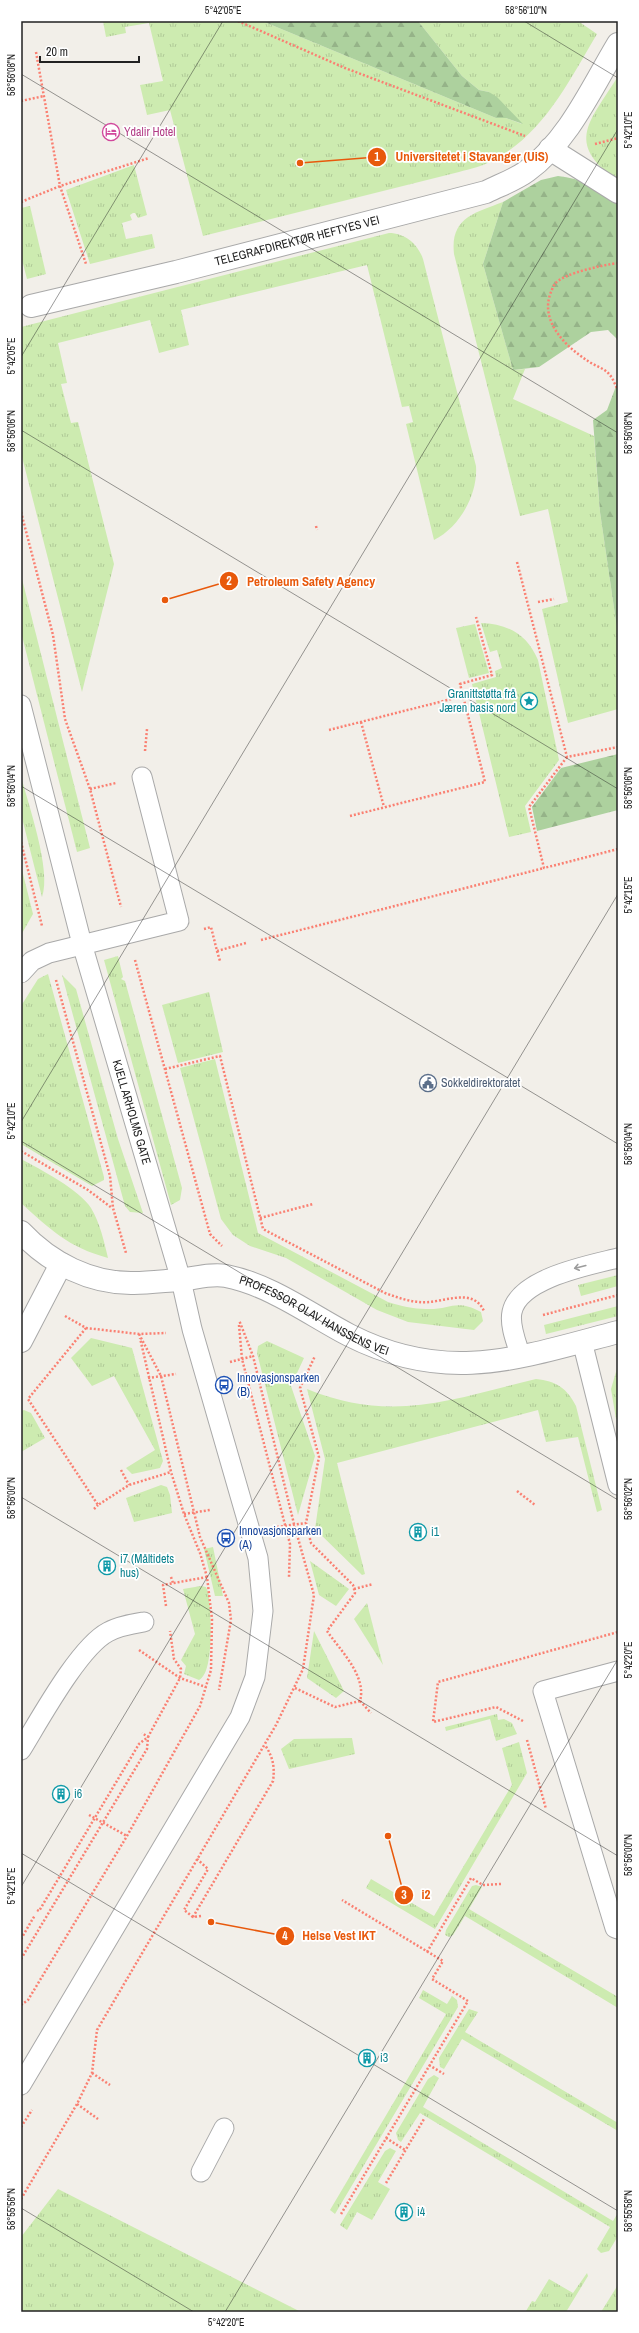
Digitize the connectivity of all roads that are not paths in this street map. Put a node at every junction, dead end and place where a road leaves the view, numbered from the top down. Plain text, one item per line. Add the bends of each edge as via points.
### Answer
1 (618, 44) edge
2 (550, 150) junction
3 (618, 192) edge
4 (26, 307) edge
5 (21, 705) edge
6 (142, 777) dead end
7 (82, 944) junction
8 (21, 973) edge
9 (21, 1232) edge
10 (618, 1258) edge
11 (60, 1264) junction
12 (181, 1280) junction
13 (618, 1332) edge
14 (21, 1341) edge
15 (582, 1341) junction
16 (521, 1357) junction
17 (618, 1485) edge
18 (144, 1622) dead end
19 (618, 1671) edge
20 (21, 1750) edge
21 (618, 1929) edge
22 (21, 2085) edge
23 (224, 2128) dead end
24 (201, 2172) dead end

1 - 2 street, TELEGRAFDIREKTØR HEFTYES VEI via 571,122
2 - 3 street
2 - 4 street, TELEGRAFDIREKTØR HEFTYES VEI via 526,171 486,192 184,270
5 - 7 lane, KJELL ARHOLMS GATE
6 - 7 lane via 179,921
7 - 8 lane via 49,953 32,961
7 - 12 lane, KJELL ARHOLMS GATE
9 - 11 street, PROFESSOR OLAV HANSSENS VEI via 32,1244
10 -> 16 lane via 567,1271 530,1288 512,1311 512,1323
11 - 12 street, PROFESSOR OLAV HANSSENS VEI via 101,1280 133,1284
11 - 14 street
12 - 16 street, PROFESSOR OLAV HANSSENS VEI via 198,1276 226,1276 258,1286 374,1346 410,1358 456,1364
12 - 22 lane, KJELL ARHOLMS GATE via 194,1337 258,1558 262,1611 255,1677 240,1717
13 - 15 street, PROFESSOR OLAV HANSSENS VEI
15 - 16 street, PROFESSOR OLAV HANSSENS VEI
15 - 17 lane
18 - 20 lane via 108,1632 95,1642 61,1686
19 - 21 lane via 543,1691 615,1928
23 - 24 lane

